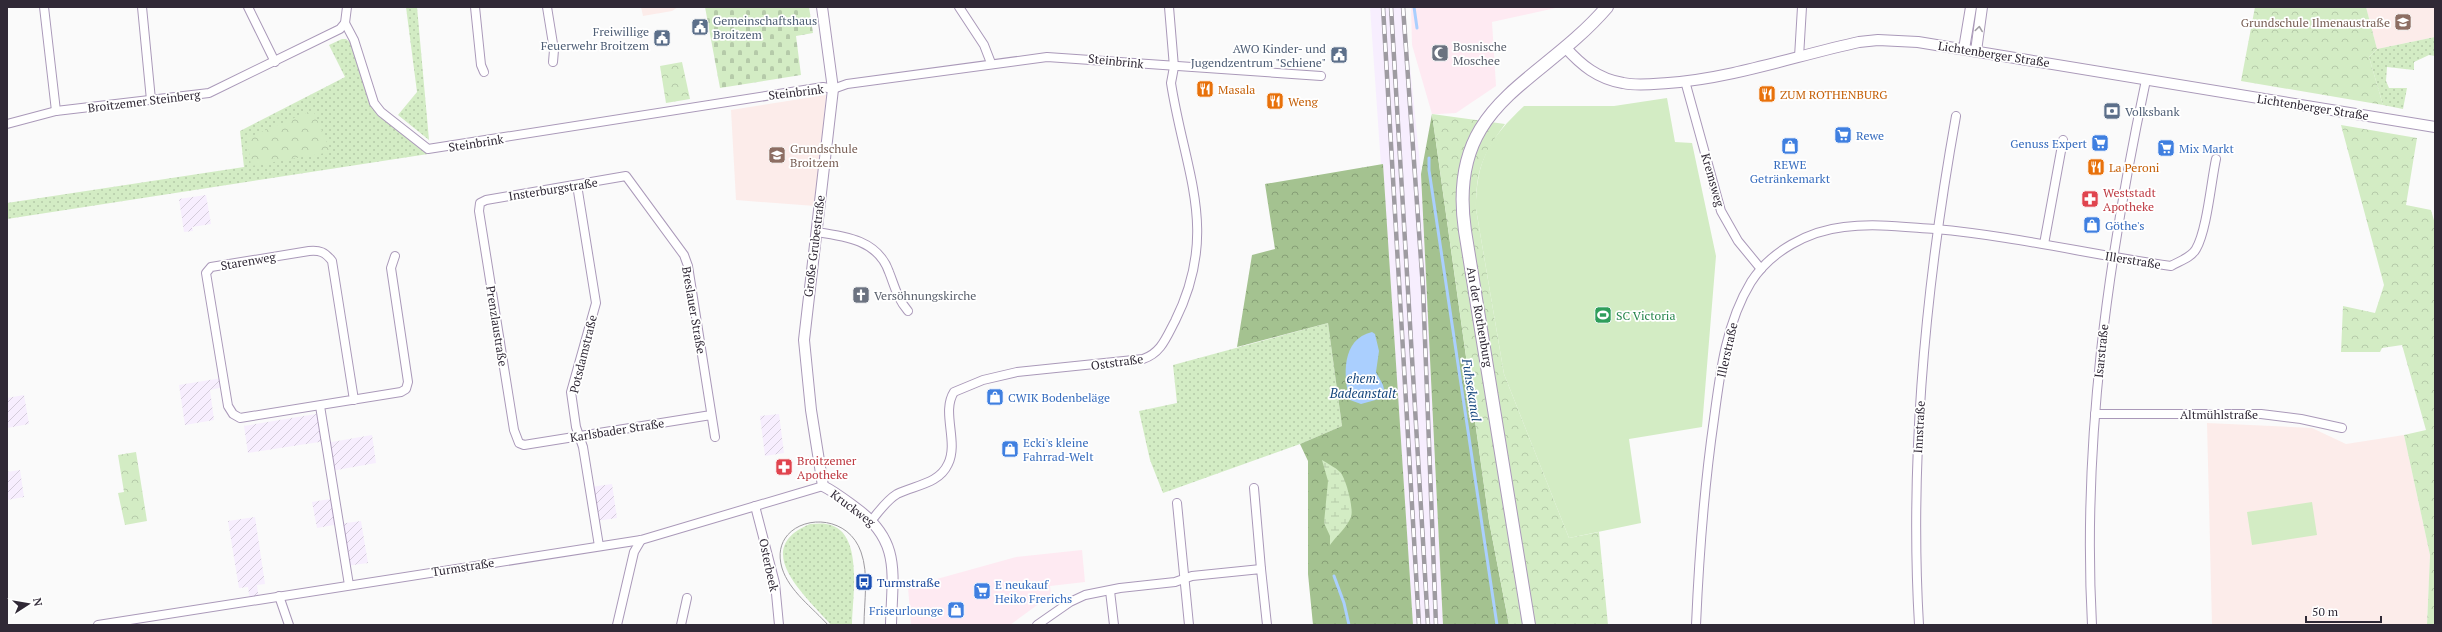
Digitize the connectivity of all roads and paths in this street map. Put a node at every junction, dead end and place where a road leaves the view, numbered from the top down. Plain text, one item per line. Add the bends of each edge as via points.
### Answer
1 (44, 7) edge
2 (142, 7) edge
3 (248, 7) edge
4 (347, 7) edge
5 (475, 7) edge
6 (547, 7) edge
7 (822, 7) edge
8 (959, 7) edge
9 (1169, 7) edge
10 (1607, 7) edge
11 (1802, 7) edge
12 (1971, 7) edge
13 (1982, 7) edge
14 (345, 23) junction
15 (1565, 47) junction
16 (1964, 49) junction
17 (1976, 51) junction
18 (1799, 57) junction
19 (275, 62) junction
20 (553, 62) dead end
21 (991, 63) junction
22 (1174, 67) junction
23 (484, 72) dead end
24 (1321, 76) dead end
25 (2146, 80) junction
26 (1685, 81) junction
27 (833, 88) junction
28 (151, 100) junction
29 (56, 111) junction
30 (1956, 116) dead end
31 (7, 124) edge
32 (2435, 126) edge
33 (2063, 140) dead end
34 (2216, 159) dead end
35 (626, 176) joint
36 (577, 185) junction
37 (480, 203) joint
38 (1938, 230) junction
39 (816, 232) junction
40 (2044, 244) junction
41 (395, 256) dead end
42 (2112, 257) junction
43 (1762, 269) junction
44 (908, 311) dead end
45 (354, 400) junction
46 (320, 406) junction
47 (2096, 414) junction
48 (711, 415) junction
49 (2342, 428) dead end
50 (580, 436) junction
51 (715, 437) dead end
52 (524, 445) joint
53 (822, 486) junction
54 (1254, 488) dead end
55 (1177, 503) dead end
56 (755, 506) junction
57 (872, 520) junction
58 (641, 540) junction
59 (599, 546) junction
60 (1261, 569) junction
61 (1184, 580) junction
62 (349, 585) junction
63 (1110, 591) junction
64 (279, 596) junction
65 (687, 598) dead end
66 (103, 625) edge
67 (289, 625) edge
68 (617, 625) edge
69 (681, 625) edge
70 (779, 625) edge
71 (891, 625) edge
72 (1037, 625) edge
73 (1114, 625) edge
74 (1189, 625) edge
75 (1268, 625) edge
76 (1529, 625) edge
77 (1696, 625) edge
78 (1919, 625) edge
79 (2092, 625) edge

1 - 29 street
2 - 28 street
3 - 19 street
4 - 14 street
5 - 23 street via 481,65
6 - 20 street via 554,50
7 - 27 street, Große Grubestraße
8 - 21 street via 984,45
9 - 22 street, Oststraße
10 - 15 main road, An der Rothenburg
11 - 18 street
12 - 16 street
17 -> 13 street
14 - 19 street, Broitzemer Steinberg via 330,35
14 - 27 street, Steinbrink via 354,40 374,103 381,112 428,149 823,87
15 - 26 street, Lichtenberger Straße via 1584,66 1622,84 1644,85
15 - 76 main road, An der Rothenburg via 1514,89 1487,119 1466,160 1461,191 1465,231
16 - 17 street, Lichtenberger Straße
16 - 18 street, Lichtenberger Straße via 1878,40 1853,43
17 - 25 street, Lichtenberger Straße
18 - 26 street, Lichtenberger Straße via 1743,71
19 - 28 street, Broitzemer Steinberg via 209,93
21 - 22 street, Steinbrink via 1065,56
21 - 27 street, Steinbrink
22 - 24 street, Steinbrink
22 - 57 street, Oststraße via 1171,83 1195,198 1198,236 1190,284 1179,313 1159,351 1149,357 1135,360 1017,372 983,380 954,392 950,400 951,456 947,467 928,483 894,497
25 - 32 street, Lichtenberger Straße
25 - 42 street, Isarstraße
26 - 43 street, Kremsweg via 1721,211 1738,241
27 - 39 street, Große Grubestraße
28 - 29 street, Broitzemer Steinberg
29 - 31 street, Broitzemer Steinberg
30 - 38 street
33 - 40 street
34 - 42 street, Illerstraße via 2202,230 2192,254 2171,266
35 - 36 street, Insterburgstraße
35 - 48 street, Breslauer Straße via 684,255 693,294
36 - 37 street, Insterburgstraße
36 - 50 street, Potsdamstraße via 596,303 570,392
37 - 52 street, Prenzlaustraße via 480,219 514,430 519,443
38 - 40 street, Illerstraße
38 - 43 street, Illerstraße via 1882,226 1828,230 1788,246
38 - 78 street, Innstraße via 1918,458 1916,568
39 - 44 street via 843,236 871,247 882,258 899,300
39 - 53 street, Große Grubestraße via 804,340
40 - 42 street, Illerstraße
41 - 45 street, Starenweg via 391,268 408,382 406,389 401,392
42 - 47 street, Isarstraße via 2099,363
43 - 77 street, Illerstraße via 1743,296 1734,317 1722,367 1706,478
45 - 46 street, Starenweg
45 - 46 street, Starenweg via 332,261 327,255 321,251 309,251 211,267 206,273 231,412 240,418
46 - 62 street
47 - 49 street, Altmühlstraße via 2261,414
47 - 79 street, Isarstraße via 2091,510
48 - 50 street, Karlsbader Straße
48 - 51 street, Breslauer Straße
50 - 52 street, Karlsbader Straße
50 - 59 street, Potsdamstraße
53 - 56 street, Turmstraße
53 - 57 street, Kruckweg
54 - 60 street
55 - 61 street
56 - 58 street, Turmstraße
56 - 70 street, Osterbeek via 775,583
57 - 71 street, Kruckweg via 884,536 891,554
58 - 59 street, Turmstraße
58 - 68 street via 634,552
59 - 62 street, Turmstraße
60 - 61 street via 1192,576
60 - 75 street
61 - 63 street
61 - 74 street
62 - 64 street, Turmstraße
63 - 72 street via 1078,598
63 - 73 street
64 - 66 street, Turmstraße
64 - 67 street
65 - 69 street

